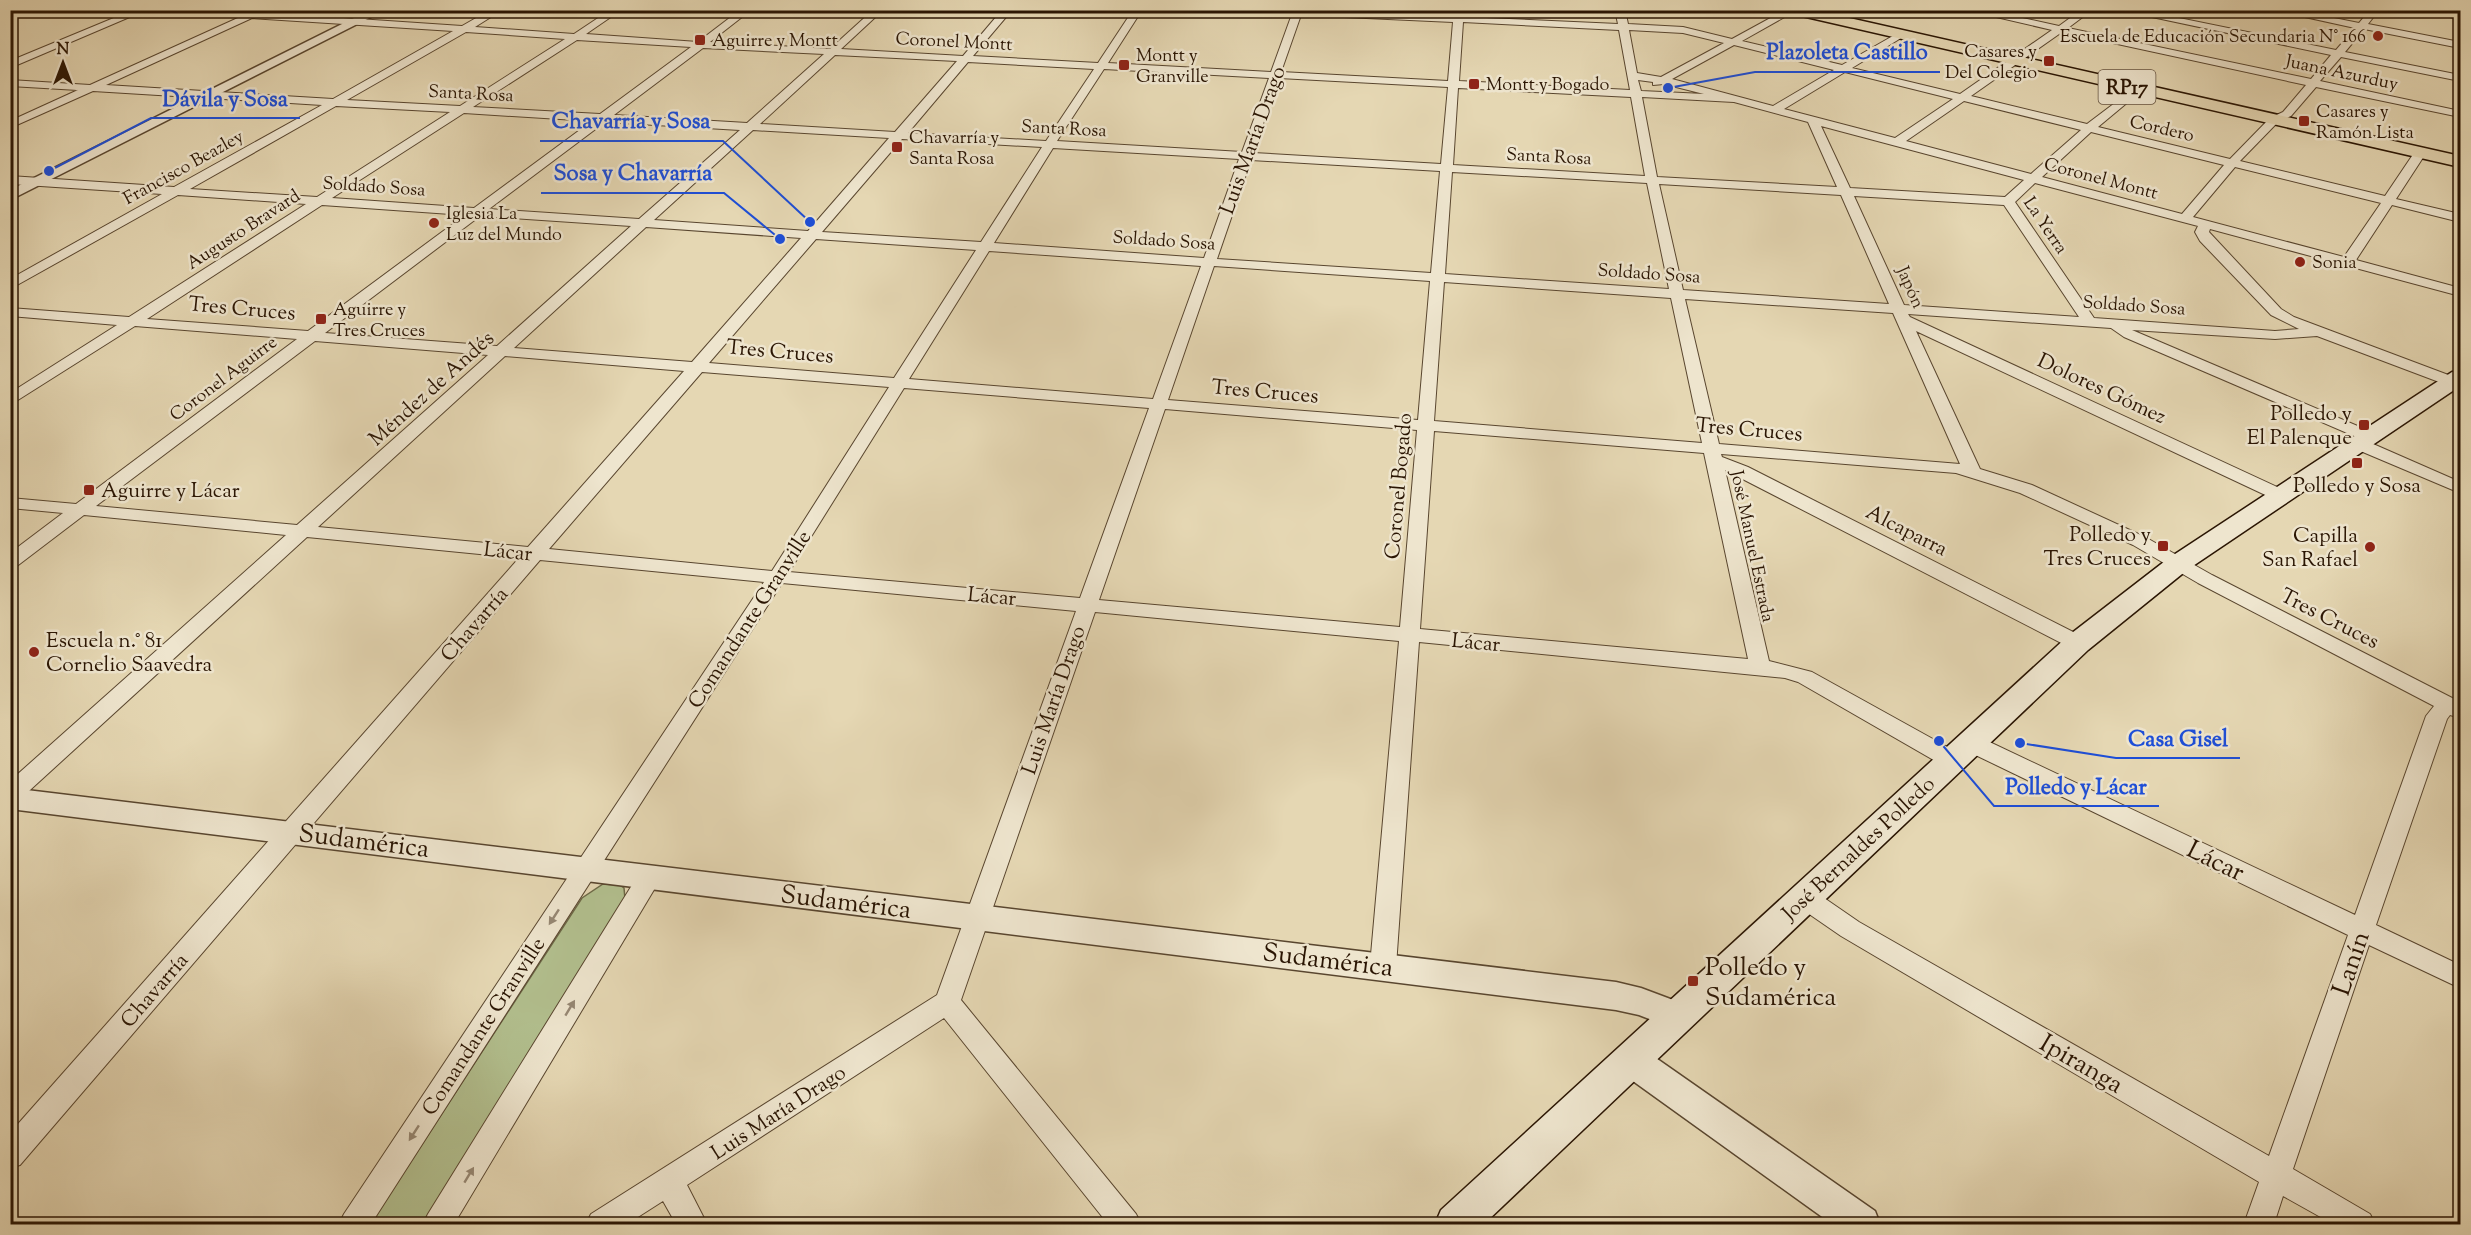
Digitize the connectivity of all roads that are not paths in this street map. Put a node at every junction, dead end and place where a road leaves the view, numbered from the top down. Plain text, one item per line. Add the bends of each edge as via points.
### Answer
1 (22, 10) edge
2 (142, 10) edge
3 (175, 10) edge
4 (262, 10) edge
5 (380, 10) edge
6 (498, 10) edge
7 (617, 10) edge
8 (747, 10) edge
9 (879, 10) edge
10 (1008, 10) edge
11 (1138, 10) edge
12 (1284, 10) edge
13 (1620, 10) edge
14 (1793, 10) edge
15 (1813, 10) edge
16 (1970, 10) edge
17 (2088, 10) edge
18 (2123, 10) edge
19 (2277, 10) edge
20 (2375, 10) edge
21 (2429, 10) edge
22 (1298, 11) edge
23 (1459, 14) edge
24 (10, 15) edge
25 (250, 16) junction
26 (2460, 16) edge
27 (355, 23) junction
28 (1623, 26) junction
29 (2361, 26) junction
30 (463, 30) junction
31 (2062, 30) junction
32 (1898, 36) junction
33 (574, 38) junction
34 (1735, 42) junction
35 (701, 45) junction
36 (2460, 45) edge
37 (833, 52) junction
38 (2338, 54) junction
39 (965, 59) junction
40 (2016, 60) junction
41 (10, 65) edge
42 (1102, 67) junction
43 (1844, 69) junction
44 (1276, 76) junction
45 (1634, 76) junction
46 (2460, 78) edge
47 (1664, 80) junction
48 (10, 83) edge
49 (2314, 83) junction
50 (1454, 85) junction
51 (91, 88) junction
52 (2136, 90) junction
53 (1636, 94) junction
54 (211, 96) junction
55 (1962, 98) junction
56 (1732, 99) junction
57 (335, 103) junction
58 (1774, 110) junction
59 (460, 111) junction
60 (2460, 114) edge
61 (2279, 118) junction
62 (602, 119) junction
63 (1813, 120) junction
64 (10, 125) edge
65 (749, 128) junction
66 (2088, 129) junction
67 (896, 136) junction
68 (1896, 143) junction
69 (1049, 146) junction
70 (2420, 153) junction
71 (2460, 156) edge
72 (1245, 157) junction
73 (2460, 162) edge
74 (2232, 163) junction
75 (1446, 168) junction
76 (2033, 179) junction
77 (10, 180) edge
78 (1653, 180) junction
79 (38, 182) junction
80 (175, 192) junction
81 (1846, 192) junction
82 (10, 196) edge
83 (2387, 200) junction
84 (2008, 201) junction
85 (319, 202) junction
86 (476, 213) junction
87 (2460, 218) edge
88 (2185, 219) junction
89 (2206, 224) junction
90 (643, 225) junction
91 (810, 236) junction
92 (985, 248) junction
93 (2348, 262) junction
94 (1209, 263) junction
95 (1438, 278) junction
96 (10, 285) edge
97 (2460, 292) edge
98 (1678, 294) junction
99 (10, 312) edge
100 (1902, 314) junction
101 (2089, 321) junction
102 (132, 322) junction
103 (2113, 322) junction
104 (2315, 332) junction
105 (311, 336) junction
106 (502, 352) junction
107 (696, 367) junction
108 (2457, 379) edge
109 (899, 384) junction
110 (10, 400) edge
111 (1158, 404) junction
112 (1425, 426) junction
113 (2363, 440) junction
114 (1713, 454) junction
115 (1972, 471) junction
116 (2460, 488) edge
117 (2282, 496) junction
118 (10, 503) edge
119 (79, 510) junction
120 (304, 531) junction
121 (535, 554) junction
122 (10, 562) edge
123 (2178, 564) junction
124 (777, 577) junction
125 (1086, 604) junction
126 (1409, 636) junction
127 (2078, 643) junction
128 (1760, 667) junction
129 (2454, 708) edge
130 (1961, 751) junction
131 (10, 796) edge
132 (291, 831) junction
133 (586, 867) junction
134 (650, 876) junction
135 (1805, 898) junction
136 (976, 918) junction
137 (2362, 930) junction
138 (1383, 966) junction
139 (2460, 977) edge
140 (948, 1002) junction
141 (1678, 1016) junction
142 (1631, 1060) junction
143 (10, 1155) edge
144 (2276, 1175) junction
145 (669, 1182) junction
146 (354, 1224) edge
147 (438, 1224) edge
148 (601, 1224) edge
149 (692, 1224) edge
150 (1126, 1224) edge
151 (1455, 1224) edge
152 (1862, 1224) edge
153 (2259, 1224) edge
154 (2360, 1224) edge

1 - 24 street
2 - 41 street
3 - 25 street, Coronel Montt
4 - 25 street
5 - 27 street
6 - 30 street, Francisco Beazley
7 - 33 street, Augusto Bravard
8 - 35 street, Coronel Aguirre
9 - 37 street, Méndez de Andés
10 - 39 street, Chavarría
11 - 42 street, Comandante Granville
12 - 22 street, Cordero
13 - 28 street, José Manuel Estrada
14 - 32 main road, RP17
14 - 34 street
15 - 40 main road, RP17
16 - 31 street, Juana Azurduy
17 - 31 street
18 - 38 street
19 - 29 street
20 - 29 street
21 - 26 street
22 - 23 street, Cordero
22 - 44 street, Luis María Drago
23 - 28 street, Cordero
23 - 50 street, Coronel Bogado
25 - 27 street, Coronel Montt
25 - 51 street
27 - 30 street, Coronel Montt
27 - 54 street
28 - 34 street, Cordero via 1683,30
28 - 45 street, José Manuel Estrada
29 - 36 street
29 - 38 street
30 - 33 street, Coronel Montt
30 - 57 street, Francisco Beazley
31 - 40 street
31 - 49 street, Juana Azurduy
32 - 40 main road, RP17
32 - 43 street
33 - 35 street, Coronel Montt
33 - 59 street, Augusto Bravard
34 - 43 street, Cordero
34 - 47 street
35 - 37 street, Coronel Montt
35 - 62 street, Coronel Aguirre
37 - 39 street, Coronel Montt
37 - 65 street, Méndez de Andés
38 - 46 street
38 - 49 street
39 - 42 street, Coronel Montt
39 - 67 street, Chavarría
40 - 52 main road, RP17
40 - 55 street
40 - 61 main road, RP17
42 - 44 street, Coronel Montt
42 - 69 street, Comandante Granville
43 - 55 street, Cordero
43 - 58 street
44 - 50 street, Coronel Montt
44 - 72 street, Luis María Drago
45 - 47 street, Coronel Montt
45 - 53 street, José Manuel Estrada
47 - 53 street
47 - 56 street, Coronel Montt
48 - 51 street, Santa Rosa
49 - 60 street, Juana Azurduy
49 - 61 street
50 - 53 street, Coronel Montt
50 - 75 street, Coronel Bogado
51 - 54 street, Santa Rosa
51 - 64 street
52 - 61 main road, RP17
52 - 66 street, La Yerra
53 - 56 street, Coronel Montt
53 - 78 street, José Manuel Estrada
54 - 57 street, Santa Rosa
54 - 79 street
55 - 66 street, Cordero
55 - 68 street
56 - 58 street, Coronel Montt
57 - 59 street, Santa Rosa
57 - 80 street, Francisco Beazley
58 - 63 street, Coronel Montt
59 - 62 street, Santa Rosa
59 - 85 street, Augusto Bravard
61 - 70 main road, RP17
61 - 71 main road, RP17
61 - 74 street
62 - 65 street, Santa Rosa
62 - 86 street, Coronel Aguirre
63 - 68 street, Coronel Montt
63 - 81 street, Japón
65 - 67 street, Santa Rosa
65 - 90 street, Méndez de Andés
66 - 74 street, Cordero
66 - 76 street, La Yerra
67 - 69 street, Santa Rosa
67 - 91 street, Chavarría
68 - 76 street, Coronel Montt
69 - 72 street, Santa Rosa
69 - 92 street, Comandante Granville
70 - 73 main road, RP17
70 - 83 street
72 - 75 street, Santa Rosa
72 - 94 street, Luis María Drago
74 - 83 street, Cordero
74 - 88 street
75 - 78 street, Santa Rosa
75 - 95 street, Coronel Bogado
76 - 84 street, La Yerra
76 - 88 street, Coronel Montt
77 - 79 street, Soldado Sosa
78 - 81 street, Santa Rosa
78 - 98 street, José Manuel Estrada
79 - 80 street, Soldado Sosa
79 - 82 street
80 - 85 street, Soldado Sosa
80 - 96 street, Francisco Beazley
81 - 84 street, Santa Rosa
81 - 100 street, Japón
83 - 87 street, Cordero
83 - 93 street
84 - 101 street, La Yerra
85 - 86 street, Soldado Sosa
85 - 102 street, Augusto Bravard
86 - 90 street, Soldado Sosa
86 - 105 street, Coronel Aguirre
88 - 89 street, Coronel Montt
89 - 93 street, Coronel Montt
89 - 104 street via 2202,232 2205,238 2276,312
90 - 91 street, Soldado Sosa
90 - 106 street, Méndez de Andés
91 - 92 street, Soldado Sosa
91 - 107 street, Chavarría
92 - 94 street, Soldado Sosa
92 - 109 street, Comandante Granville
93 - 97 street, Coronel Montt
94 - 95 street, Soldado Sosa
94 - 111 street, Luis María Drago
95 - 98 street, Soldado Sosa
95 - 112 street, Coronel Bogado
98 - 100 street, Soldado Sosa
98 - 114 street, José Manuel Estrada
99 - 102 street, Tres Cruces
100 - 101 street, Soldado Sosa
100 - 115 street, Japón
100 - 117 street, Dolores Gómez
101 - 103 street, Soldado Sosa
102 - 105 street, Tres Cruces
102 - 110 street, Augusto Bravard
103 - 104 street, Soldado Sosa via 2275,335
103 - 113 street via 2129,334
104 - 108 street
105 - 106 street, Tres Cruces
105 - 119 street, Coronel Aguirre
106 - 107 street, Tres Cruces
106 - 120 street, Méndez de Andés
107 - 109 street, Tres Cruces
107 - 121 street, Chavarría
108 - 113 main road, José Bernaldes Polledo
109 - 111 street, Tres Cruces
109 - 124 street, Comandante Granville
111 - 112 street, Tres Cruces
111 - 125 street, Luis María Drago
112 - 114 street, Tres Cruces
112 - 126 street, Coronel Bogado
113 - 116 street
113 - 117 main road, José Bernaldes Polledo
114 - 115 street, Tres Cruces
114 - 127 street, Alcaparra
114 - 128 street, José Manuel Estrada
115 - 123 street, Tres Cruces via 2026,489 2139,541
117 - 123 main road, José Bernaldes Polledo
118 - 119 street, Lácar
119 - 120 street, Lácar
119 - 122 street, Coronel Aguirre
120 - 121 street, Lácar
120 - 131 street, Méndez de Andés
121 - 124 street, Lácar
121 - 132 street, Chavarría
123 - 127 main road, José Bernaldes Polledo
123 - 129 street, Tres Cruces
124 - 125 street, Lácar
124 - 133 street, Comandante Granville
125 - 126 street, Lácar
125 - 136 street, Luis María Drago
126 - 128 street, Lácar
126 - 138 street, Coronel Bogado
127 - 130 main road, José Bernaldes Polledo
128 - 130 street, Lácar via 1804,677
129 - 137 street, Lanín via 2437,716
130 - 135 main road, José Bernaldes Polledo
130 - 137 street, Lácar
131 - 132 street, Sudamérica
132 - 133 street, Sudamérica
132 - 143 street, Chavarría
133 - 134 street, Sudamérica
133 -> 146 street, Comandante Granville
134 - 136 street, Sudamérica
147 -> 134 street
135 - 141 main road, José Bernaldes Polledo
135 - 144 street, Ipiranga via 1850,929
136 - 138 street, Sudamérica
136 - 140 street, Luis María Drago
137 - 139 street, Lácar
137 - 144 street, Lanín
138 - 141 street, Sudamérica via 1616,996
140 - 145 street, Luis María Drago
140 - 150 street
141 - 142 main road, José Bernaldes Polledo
142 - 151 main road, José Bernaldes Polledo
142 - 152 street
144 - 153 street, Lanín
144 - 154 street, Ipiranga
145 - 148 street, Luis María Drago
145 - 149 street

